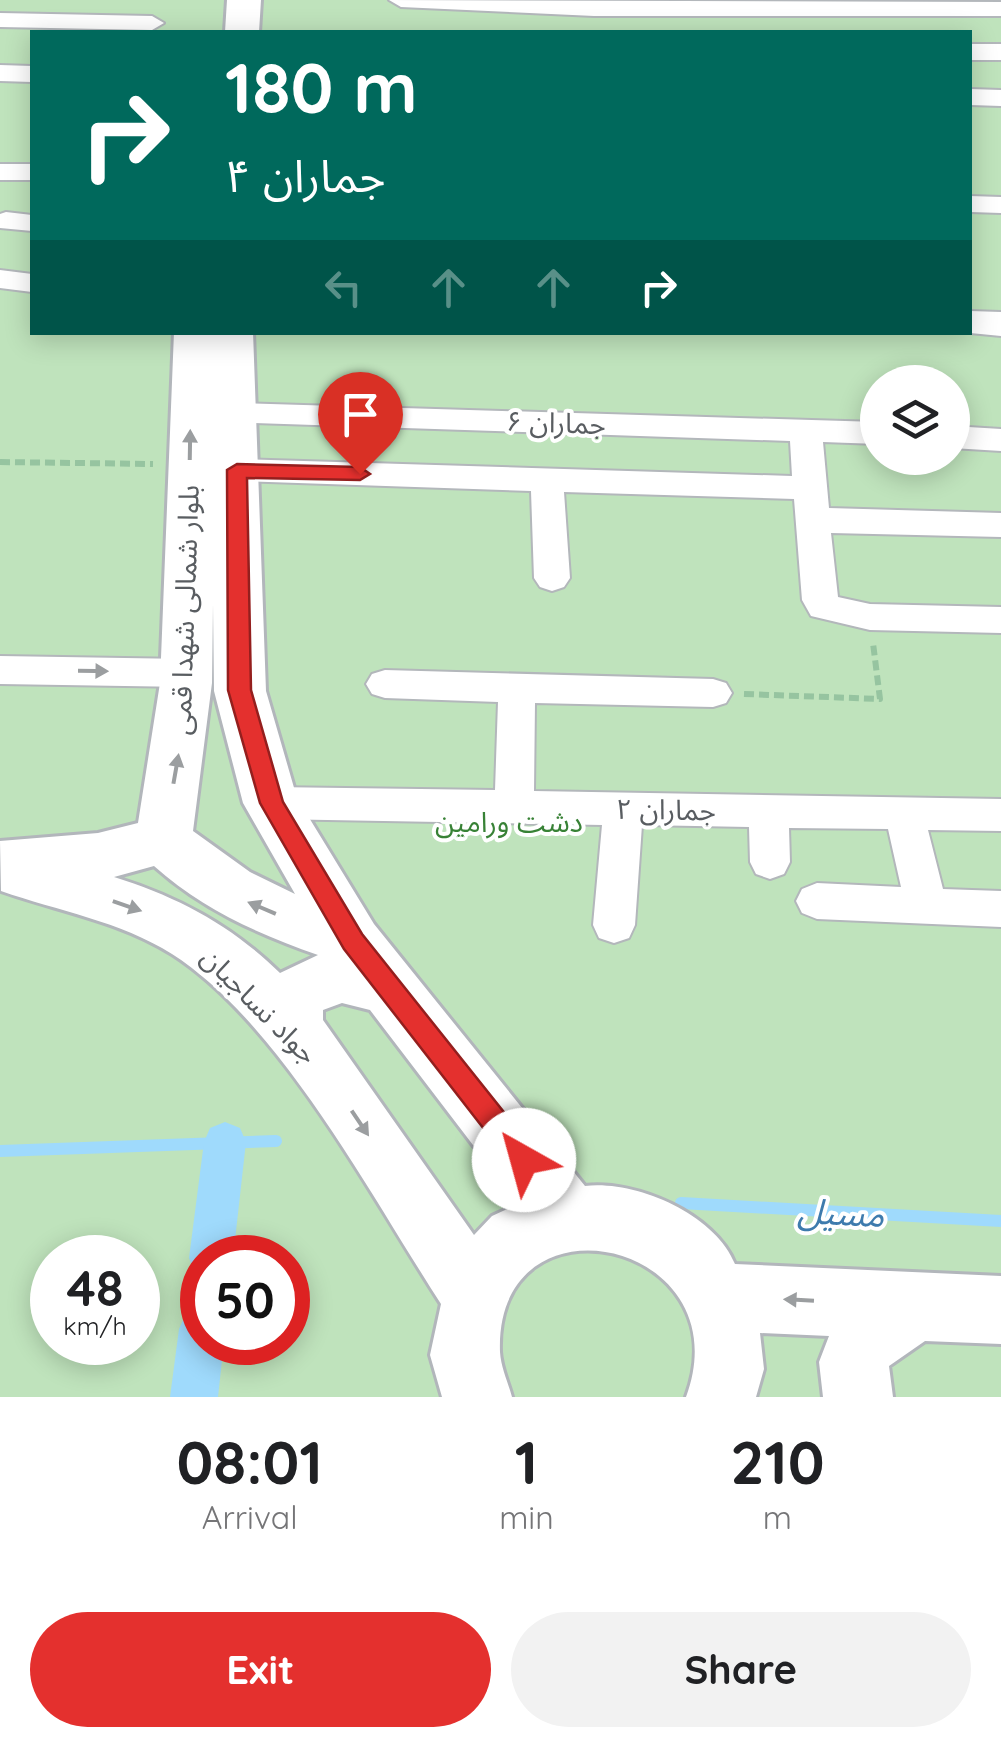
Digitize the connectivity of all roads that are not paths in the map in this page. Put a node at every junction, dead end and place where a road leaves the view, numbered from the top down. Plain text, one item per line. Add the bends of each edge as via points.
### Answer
1 (244, 0) edge
2 (401, 0) edge
3 (1001, 9) edge
4 (0, 20) edge
5 (152, 23) dead end
6 (242, 30) edge
7 (972, 52) edge
8 (1001, 52) edge
9 (0, 73) edge
10 (30, 74) edge
11 (972, 98) edge
12 (1001, 98) edge
13 (0, 172) edge
14 (30, 172) edge
15 (972, 204) edge
16 (1001, 205) edge
17 (0, 280) edge
18 (30, 283) edge
19 (972, 323) edge
20 (1001, 324) edge
21 (195, 335) edge
22 (232, 335) edge
23 (234, 414) junction
24 (805, 429) junction
25 (860, 432) edge
26 (970, 438) edge
27 (1001, 440) edge
28 (213, 468) junction
29 (547, 479) junction
30 (811, 504) junction
31 (1001, 525) edge
32 (552, 578) dead end
33 (1001, 620) edge
34 (0, 670) edge
35 (186, 673) junction
36 (385, 684) dead end
37 (517, 690) junction
38 (714, 693) road end
39 (272, 803) junction
40 (514, 807) junction
41 (623, 808) junction
42 (768, 811) junction
43 (904, 814) junction
44 (1001, 815) edge
45 (164, 840) junction
46 (770, 862) dead end
47 (0, 866) edge
48 (817, 901) dead end
49 (926, 905) junction
50 (1001, 908) edge
51 (614, 926) dead end
52 (353, 942) junction
53 (394, 992) junction
54 (292, 1028) junction
55 (568, 1216) junction
56 (474, 1294) junction
57 (720, 1296) junction
58 (924, 1306) junction
59 (1001, 1310) edge
60 (477, 1397) edge
61 (721, 1397) edge
62 (858, 1397) edge

1 - 6 main road
2 - 3 street via 594,9
4 - 5 street
7 - 8 street
9 - 10 street
11 - 12 street
13 - 14 street
15 - 16 street
17 - 18 street
19 - 20 street
28 -> 21 main road, بلوار شمالی شهدا قمی
22 - 23 main road, بلوار شمالی شهدا قمی
23 - 24 street, جماران ۶
23 - 28 main road, بلوار شمالی شهدا قمی
24 - 25 street, جماران ۶
24 - 30 street
26 - 27 street
28 - 29 street
28 - 35 main road, بلوار شمالی شهدا قمی
28 - 39 main road, بلوار شمالی شهدا قمی via 240,690
29 - 30 street
29 - 32 street
30 - 31 street
30 - 33 street via 824,607 870,617
34 -> 35 street
45 -> 35 main road, بلوار شمالی شهدا قمی
36 - 37 street
37 - 38 street
37 - 40 street
39 - 40 street, جماران ۲
39 - 52 main road, بلوار شمالی شهدا قمی
40 - 41 street, جماران ۲
41 - 42 street, جماران ۲
41 - 51 street
42 - 43 street, جماران ۲
42 - 46 street
43 - 44 street, جماران ۲
43 - 49 street
45 - 47 main road via 98,857
52 -> 45 main road via 234,896
47 -> 54 main road, جواد نساجیان via 137,909 213,950
48 - 49 street
49 - 50 street
52 - 53 main road, بلوار شمالی شهدا قمی
53 - 54 main road via 338,976 314,980 294,997
53 - 55 main road, بلوار شمالی شهدا قمی
54 -> 56 main road, جواد نساجیان
55 - 56 main road via 529,1230 496,1258
55 - 57 main road via 628,1218 682,1246
56 - 60 main road via 465,1356
58 -> 57 main road
57 - 61 main road via 732,1370
58 - 59 main road
58 - 62 main road via 877,1328 857,1349 852,1376

